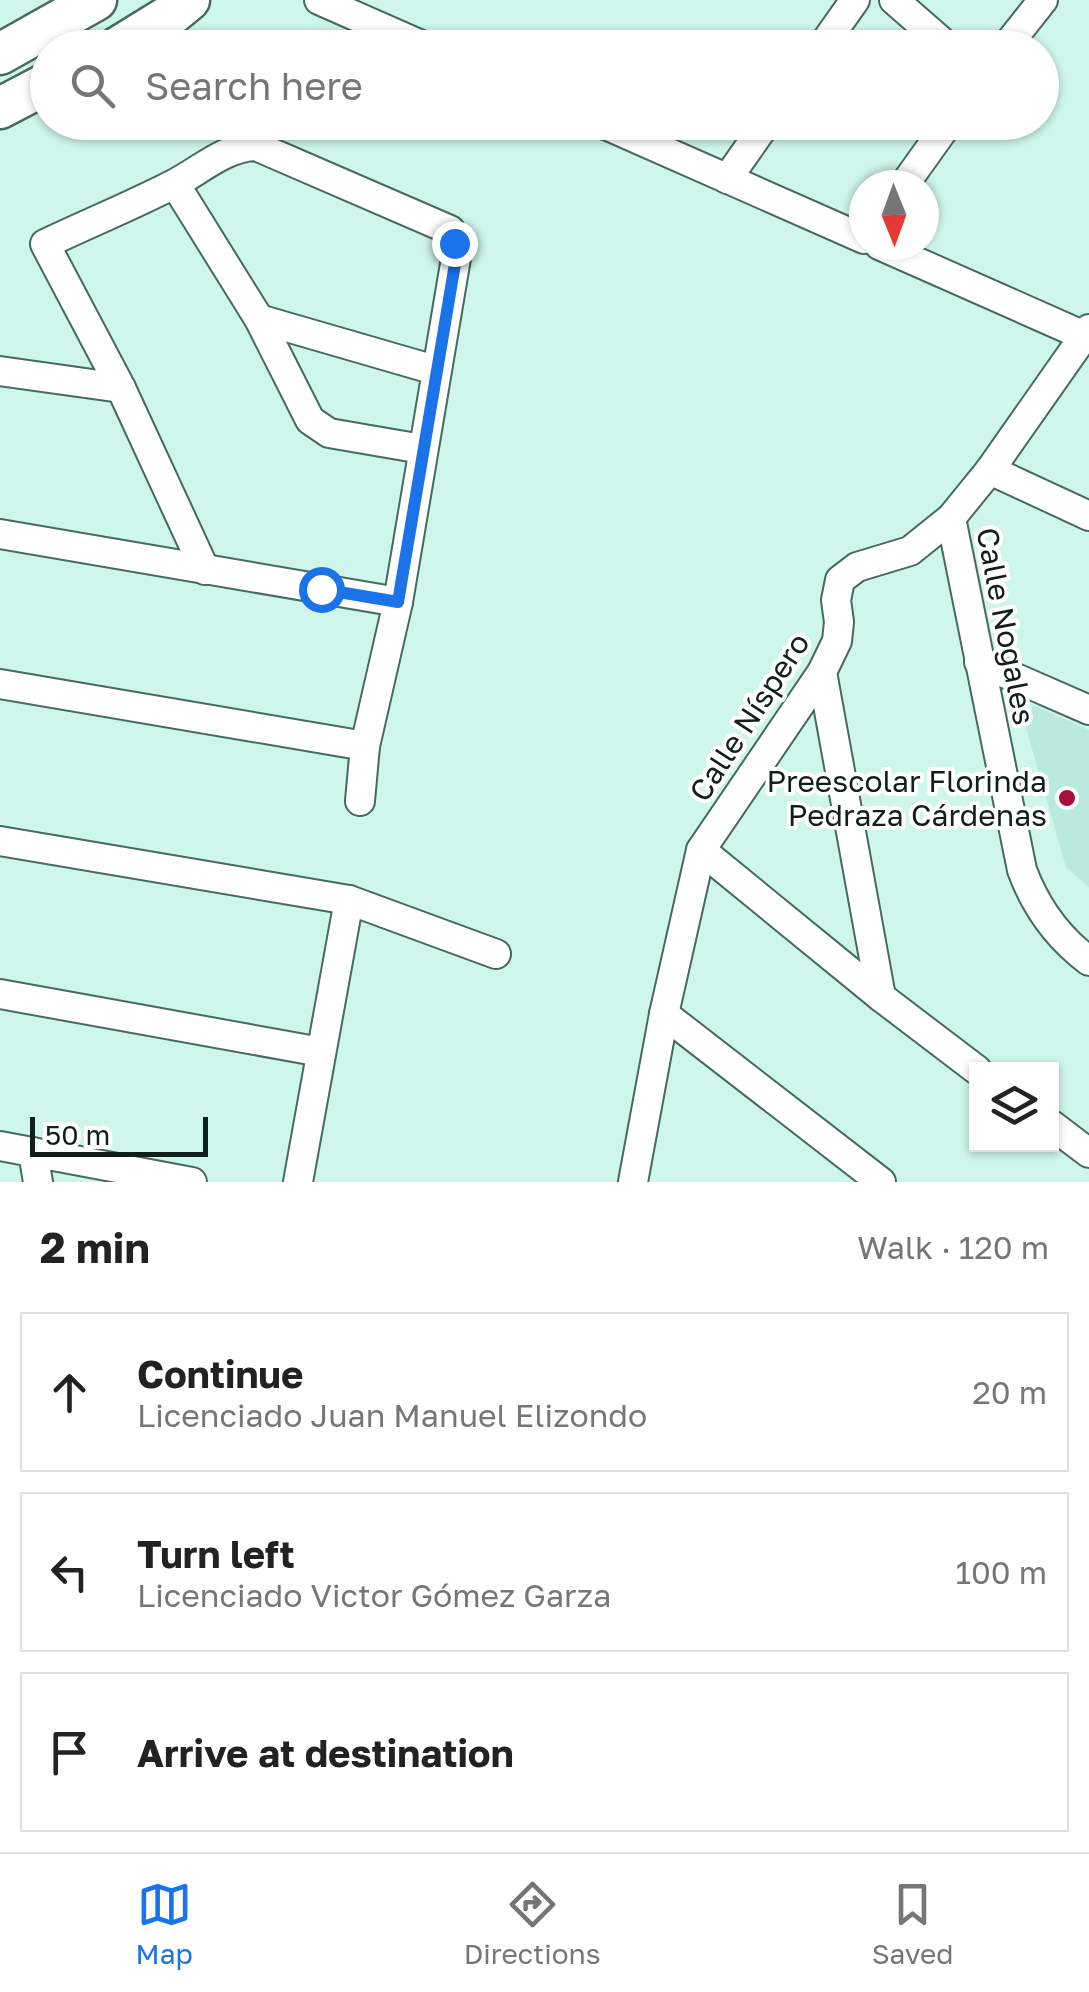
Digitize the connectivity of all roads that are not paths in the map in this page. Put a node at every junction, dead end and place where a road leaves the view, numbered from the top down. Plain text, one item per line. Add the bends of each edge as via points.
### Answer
1 (96, 0) edge
2 (189, 0) edge
3 (320, 0) edge
4 (855, 0) edge
5 (894, 0) edge
6 (1043, 0) edge
7 (43, 30) edge
8 (146, 30) edge
9 (388, 30) edge
10 (834, 30) edge
11 (928, 30) edge
12 (1020, 30) edge
13 (30, 37) edge
14 (0, 54) edge
15 (30, 92) edge
16 (0, 108) edge
17 (639, 140) edge
18 (754, 140) edge
19 (937, 140) edge
20 (915, 170) edge
21 (727, 179) junction
22 (175, 184) junction
23 (849, 232) edge
24 (913, 260) edge
25 (258, 320) junction
26 (1087, 334) edge
27 (435, 370) junction
28 (0, 371) edge
29 (121, 388) junction
30 (422, 449) junction
31 (990, 470) junction
32 (1089, 516) edge
33 (951, 518) junction
34 (0, 534) edge
35 (205, 570) junction
36 (398, 602) junction
37 (979, 662) junction
38 (822, 672) junction
39 (0, 684) edge
40 (1089, 710) edge
41 (365, 746) junction
42 (360, 801) dead end
43 (0, 842) edge
44 (700, 850) junction
45 (349, 900) junction
46 (496, 954) dead end
47 (1089, 961) edge
48 (0, 994) edge
49 (881, 997) junction
50 (664, 1014) junction
51 (321, 1052) junction
52 (969, 1064) edge
53 (1059, 1130) edge
54 (0, 1146) edge
55 (33, 1152) junction
56 (1089, 1154) edge
57 (637, 1180) edge
58 (38, 1182) edge
59 (192, 1182) edge
60 (298, 1182) edge
61 (881, 1182) edge

1 - 7 street
2 - 8 street
3 - 9 street
4 - 10 street
5 - 11 street
6 - 12 street
13 - 14 street
15 - 16 street
17 - 21 street
18 - 21 street
19 - 20 street
21 - 23 street
22 - 25 street
22 - 27 street via 227,152 256,146 450,230 456,258
22 - 29 street via 45,244
24 - 26 street
25 - 27 street
25 - 30 street via 310,420 329,432
26 - 31 street, Calle Níspero
27 - 30 street
28 - 29 street
29 - 35 street
30 - 36 street
31 - 32 street
31 - 33 street, Calle Níspero
33 - 37 street, Calle Nogales
33 - 38 street, Calle Níspero via 910,551 857,567 840,580 837,641
34 - 35 street
35 - 36 street
36 - 41 street
37 - 40 street
37 - 47 street, Calle Nogales via 1022,870 1049,922
38 - 44 street, Calle Níspero
38 - 49 street
39 - 41 street
41 - 42 street
43 - 45 street
44 - 49 street
44 - 50 street, Calle Níspero
45 - 46 street
45 - 51 street
48 - 51 street
49 - 52 street
50 - 57 street, Calle Níspero
50 - 61 street
51 - 60 street
53 - 56 street
54 - 55 street
55 - 58 street
55 - 59 street

